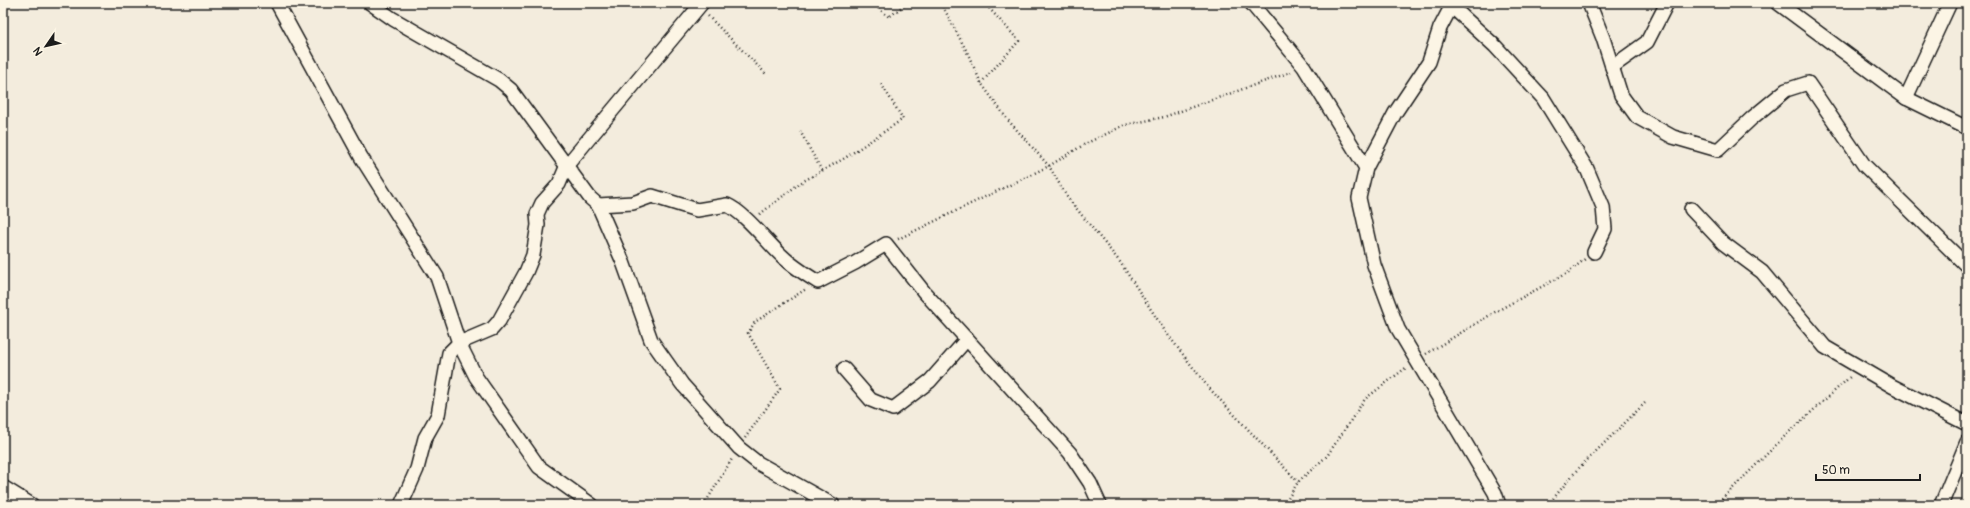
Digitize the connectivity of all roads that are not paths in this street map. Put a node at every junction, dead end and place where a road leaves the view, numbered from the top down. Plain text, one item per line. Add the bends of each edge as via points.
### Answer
1 (277, 3) edge
2 (370, 3) edge
3 (1250, 3) edge
4 (1590, 3) edge
5 (1667, 3) edge
6 (1778, 3) edge
7 (1950, 3) edge
8 (1452, 4) edge
9 (700, 5) edge
10 (1612, 67) junction
11 (1906, 98) junction
12 (1967, 128) edge
13 (567, 165) junction
14 (1366, 168) junction
15 (598, 205) junction
16 (1691, 209) dead end
17 (1594, 252) road end
18 (1967, 266) edge
19 (967, 339) junction
20 (459, 343) junction
21 (844, 369) dead end
22 (1967, 424) edge
23 (1967, 442) edge
24 (3, 487) edge
25 (32, 505) edge
26 (401, 505) edge
27 (592, 505) edge
28 (833, 505) edge
29 (1100, 505) edge
30 (1499, 505) edge
31 (1941, 505) edge

1 - 20 street via 360,157 437,277
2 - 13 street via 499,80 511,90
3 - 14 street via 1304,67
4 - 10 street
5 - 10 street via 1647,42
6 - 11 street
7 - 11 street
8 - 14 street via 1440,28 1429,62 1395,113
8 - 17 street via 1543,98 1587,169 1603,207 1605,229
9 - 13 street
10 - 18 street via 1621,95 1637,117 1673,137 1718,150 1786,90 1808,83 1864,165
11 - 12 street
13 - 15 street via 590,198
13 - 20 street via 559,184 542,203 537,214 538,225 533,254 499,321 492,329
14 - 30 street via 1359,198 1374,265 1398,329 1495,493
15 - 19 street via 633,203 652,196 697,210 727,205 749,223 782,257 818,282 886,244 924,292
15 - 28 street via 623,262 651,340 682,384 739,448 758,463
16 - 22 street via 1723,243 1762,272 1825,347 1859,368
19 - 21 street via 930,381 893,409 871,400
19 - 29 street via 1070,453 1090,483
20 - 26 street via 449,353 438,415 425,438 417,469
20 - 27 street via 476,377 539,468
23 - 31 street
24 - 25 street

